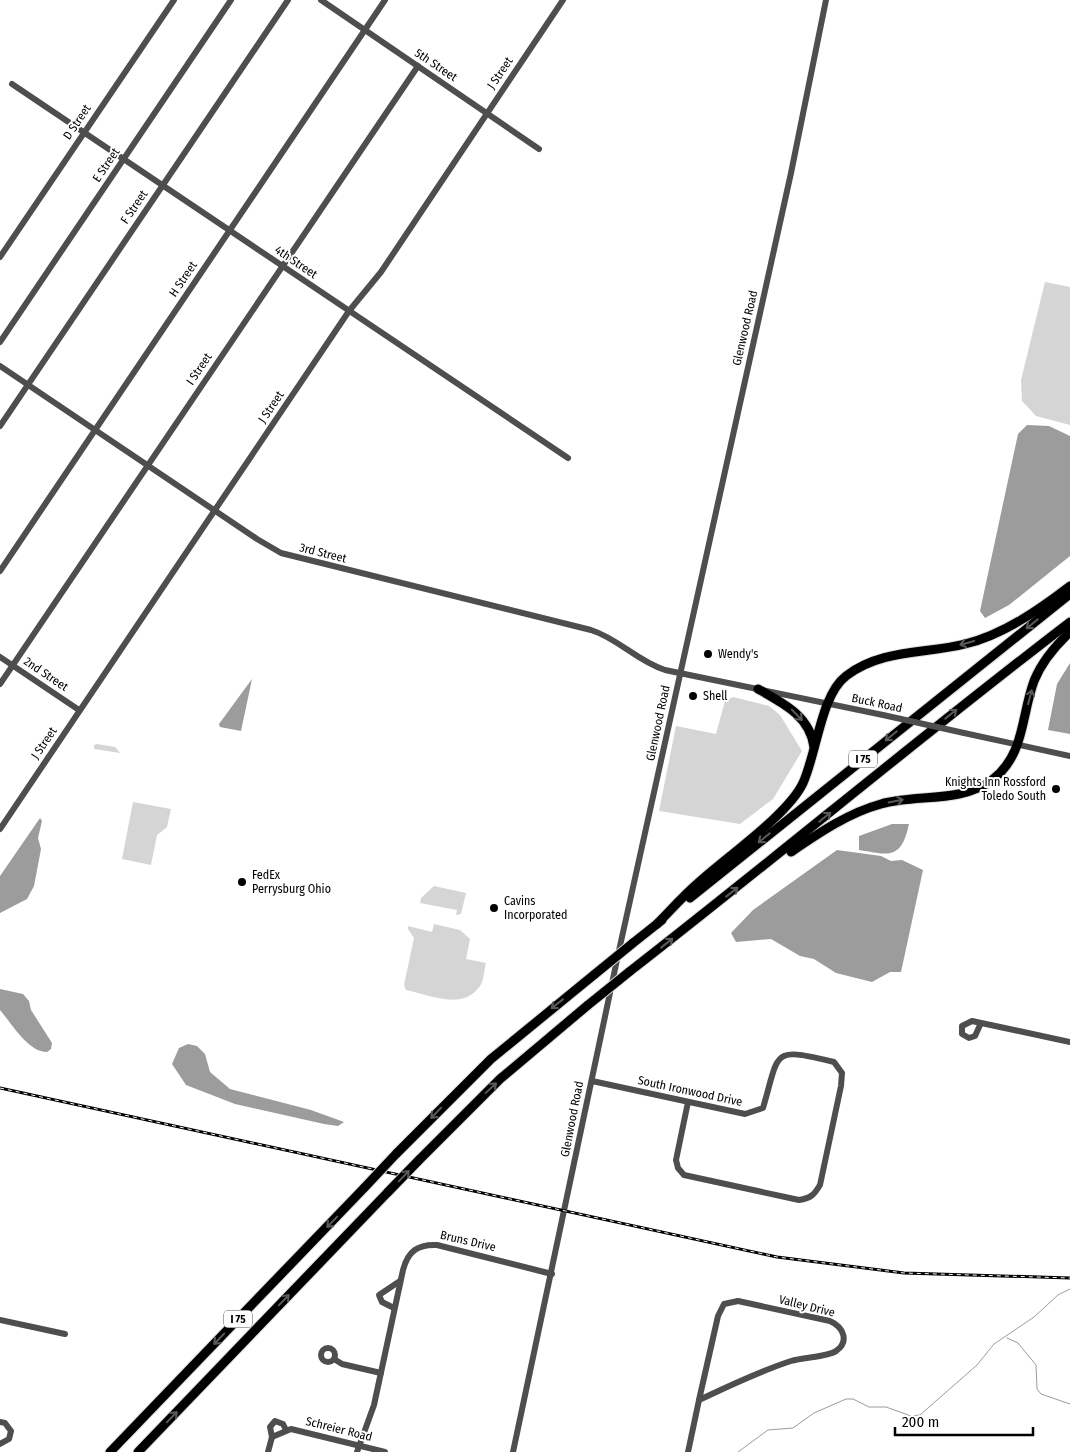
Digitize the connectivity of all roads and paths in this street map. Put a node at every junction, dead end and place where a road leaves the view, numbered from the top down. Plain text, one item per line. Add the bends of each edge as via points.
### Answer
1 (174, 0) edge
2 (231, 0) edge
3 (288, 0) edge
4 (320, 0) edge
5 (385, 0) edge
6 (563, 0) edge
7 (826, 0) edge
8 (364, 30) junction
9 (418, 66) junction
10 (12, 84) dead end
11 (487, 113) junction
12 (84, 132) junction
13 (539, 149) dead end
14 (124, 159) junction
15 (163, 185) junction
16 (230, 230) junction
17 (0, 257) edge
18 (282, 266) junction
19 (349, 311) junction
20 (0, 342) edge
21 (0, 366) edge
22 (28, 384) junction
23 (0, 426) edge
24 (95, 430) junction
25 (568, 458) dead end
26 (148, 465) junction
27 (215, 510) junction
28 (0, 571) edge
29 (1070, 586) edge
30 (1070, 594) edge
31 (1070, 622) edge
32 (1070, 632) edge
33 (0, 657) edge
34 (12, 666) junction
35 (680, 673) junction
36 (0, 684) edge
37 (758, 689) junction
38 (828, 704) junction
39 (79, 710) junction
40 (1019, 745) junction
41 (814, 756) junction
42 (1070, 756) edge
43 (0, 828) edge
44 (761, 870) junction
45 (657, 924) junction
46 (980, 1023) dead end
47 (1070, 1042) edge
48 (592, 1081) junction
49 (688, 1102) junction
50 (552, 1274) junction
51 (400, 1281) junction
52 (394, 1308) junction
53 (0, 1320) edge
54 (65, 1334) dead end
55 (334, 1359) dead end
56 (381, 1373) junction
57 (699, 1400) junction
58 (0, 1422) edge
59 (286, 1430) junction
60 (272, 1437) junction
61 (0, 1444) edge
62 (358, 1449) edge
63 (110, 1452) edge
64 (138, 1452) edge
65 (268, 1452) edge
66 (385, 1452) edge
67 (513, 1452) edge
68 (688, 1452) edge

1 - 12 street, D Street
2 - 14 street, E Street
3 - 15 street, F Street
4 - 8 street, 5th Street
5 - 8 street, H Street
6 - 11 street, J Street
7 - 35 street, Glenwood Road via 788,190
8 - 9 street, 5th Street
8 - 16 street, H Street
9 - 11 street, 5th Street
9 - 18 street, I Street
10 - 12 street, 4th Street
11 - 13 street, 5th Street
11 - 19 street, J Street via 381,272
12 - 14 street, 4th Street
12 - 17 street, D Street
14 - 15 street, 4th Street
14 - 20 street, E Street
15 - 16 street, 4th Street
15 - 22 street, F Street
16 - 18 street, 4th Street
16 - 24 street, H Street
18 - 19 street, 4th Street
18 - 26 street, I Street
19 - 25 street, 4th Street
19 - 27 street, J Street
21 - 22 street, 3rd Street
22 - 23 street, F Street
22 - 24 street, 3rd Street
24 - 26 street, 3rd Street
24 - 28 street, H Street
26 - 27 street, 3rd Street
26 - 34 street, I Street
27 - 35 street, 3rd Street via 286,555 591,630 614,640 648,664
27 - 39 street, J Street
29 -> 38 highway via 991,635 966,644 865,663 835,687
30 -> 45 highway, I 75
44 -> 31 highway, I 75 via 963,704
40 -> 32 highway via 1029,697 1038,673
33 - 34 street, 2nd Street
34 - 36 street, I Street
34 - 39 street, 2nd Street
35 - 37 street, Buck Road
35 - 48 street, Glenwood Road
37 - 38 street, Buck Road
37 -> 41 highway via 795,711 806,724 813,738
38 - 40 street, Buck Road, bridge
38 - 41 highway
39 - 43 street, J Street
40 - 42 street, Buck Road
44 -> 40 highway via 831,826 865,809 980,787 1002,770
41 - 45 highway via 802,785 783,809 696,884
64 -> 44 highway, I 75, bridge via 500,1079 629,972
45 -> 63 highway, I 75, bridge via 491,1059
46 - 47 street
48 - 49 street, South Ironwood Drive
48 - 50 street, Glenwood Road
49 - 49 street, South Ironwood Drive via 746,1114 763,1108 775,1062 783,1054 795,1052 834,1062 842,1073 820,1185 810,1198 800,1200 684,1175 676,1160
50 - 51 street, Bruns Drive via 430,1244 409,1254
50 - 67 street, Glenwood Road
51 - 52 street, Bruns Drive
51 - 52 street via 379,1295 382,1302
52 - 56 street, Bruns Drive
53 - 54 street
55 - 56 street via 342,1364
56 - 62 street, Bruns Drive
57 - 57 street, Valley Drive via 792,1361 833,1353 842,1343 843,1332 837,1324 820,1319 745,1302 728,1302 718,1316
57 - 68 street, Valley Drive
58 - 61 street via 11,1431 9,1439
59 - 60 street, Schreier Road
59 - 60 street, Schreier Road via 276,1421 270,1427
59 - 62 street, Schreier Road via 305,1432
60 - 65 street
62 - 66 street, Schreier Road

